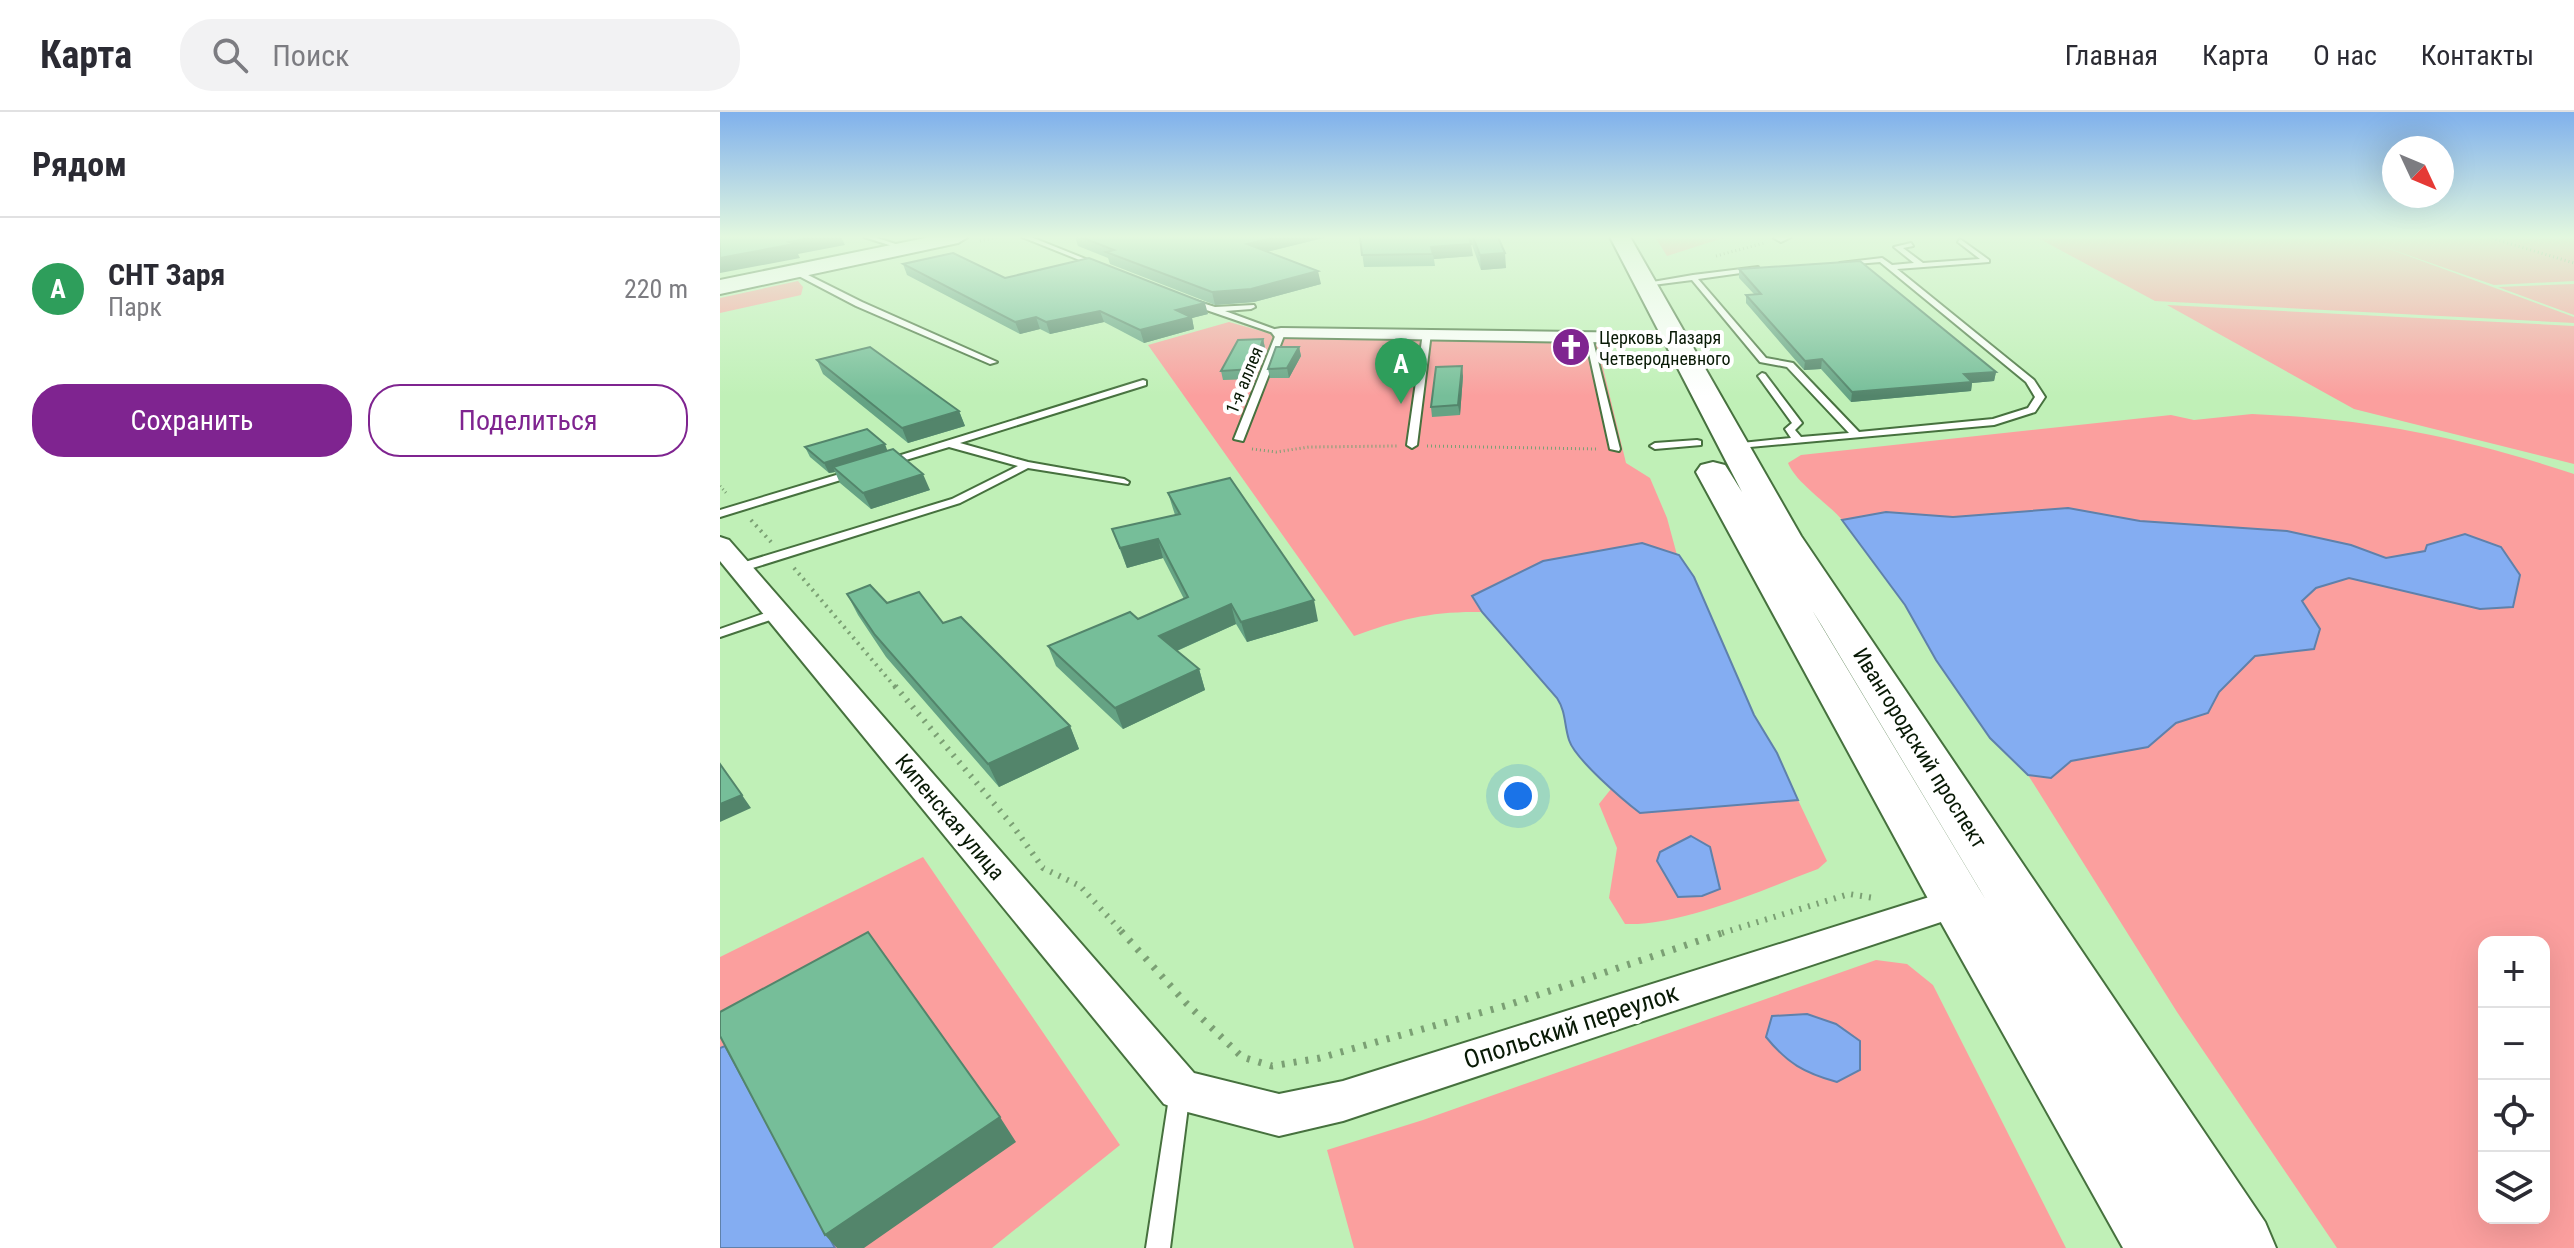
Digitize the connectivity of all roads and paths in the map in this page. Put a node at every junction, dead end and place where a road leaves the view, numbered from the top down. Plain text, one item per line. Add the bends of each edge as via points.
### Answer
1 (832, 290) edge
2 (1623, 290) edge
3 (1648, 290) edge
4 (1704, 290) edge
5 (1919, 290) edge
6 (1180, 298) edge
7 (1251, 307) edge
8 (1210, 309) junction
9 (1281, 333) junction
10 (1427, 333) junction
11 (1588, 337) junction
12 (1646, 338) junction
13 (993, 362) dead end
14 (1762, 376) dead end
15 (1143, 383) dead end
16 (1857, 435) junction
17 (1239, 439) dead end
18 (1798, 441) junction
19 (951, 443) junction
20 (1412, 445) dead end
21 (1714, 445) junction
22 (1655, 446) dead end
23 (1615, 449) dead end
24 (880, 465) edge
25 (1027, 465) junction
26 (866, 469) edge
27 (1124, 482) dead end
28 (720, 486) edge
29 (739, 508) junction
30 (720, 514) edge
31 (782, 554) junction
32 (730, 556) edge
33 (777, 613) junction
34 (720, 633) edge
35 (1874, 898) dead end
36 (1958, 902) junction
37 (1180, 1090) junction
38 (1158, 1248) edge
39 (2164, 1248) edge
40 (2239, 1248) edge

1 - 13 lane
2 - 12 highway, Ивангородский проспект
3 - 21 highway, Ивангородский проспект
4 - 16 lane via 1763,360 1790,365
5 - 16 lane via 2030,380 2040,397 2032,410 1994,422
6 - 8 lane
7 - 8 lane
8 - 9 lane
9 - 10 street
9 - 17 lane, 1-я аллея
10 - 11 street
10 - 20 lane
11 - 12 street
11 - 23 lane
12 - 21 highway, Ивангородский проспект
14 - 18 lane via 1797,423 1790,429
15 - 19 lane
16 - 18 lane
18 - 21 lane
19 - 24 lane
19 - 25 lane
21 - 22 lane
21 - 36 highway, Ивангородский проспект via 1749,540
21 - 40 highway, Ивангородский проспект via 1843,626
25 - 27 lane
25 - 31 lane via 956,501
26 - 29 lane
28 - 29 path
29 - 30 lane
29 - 31 path
31 - 32 lane
31 - 35 path via 1043,868 1080,886 1242,1057 1272,1066 1362,1048 1794,909 1849,894
32 - 33 street, Кипенская улица
33 - 34 lane
33 - 37 street, Кипенская улица
36 - 37 street, Опольский переулок via 1343,1101 1279,1115
36 - 39 highway, Ивангородский проспект
37 - 38 lane

